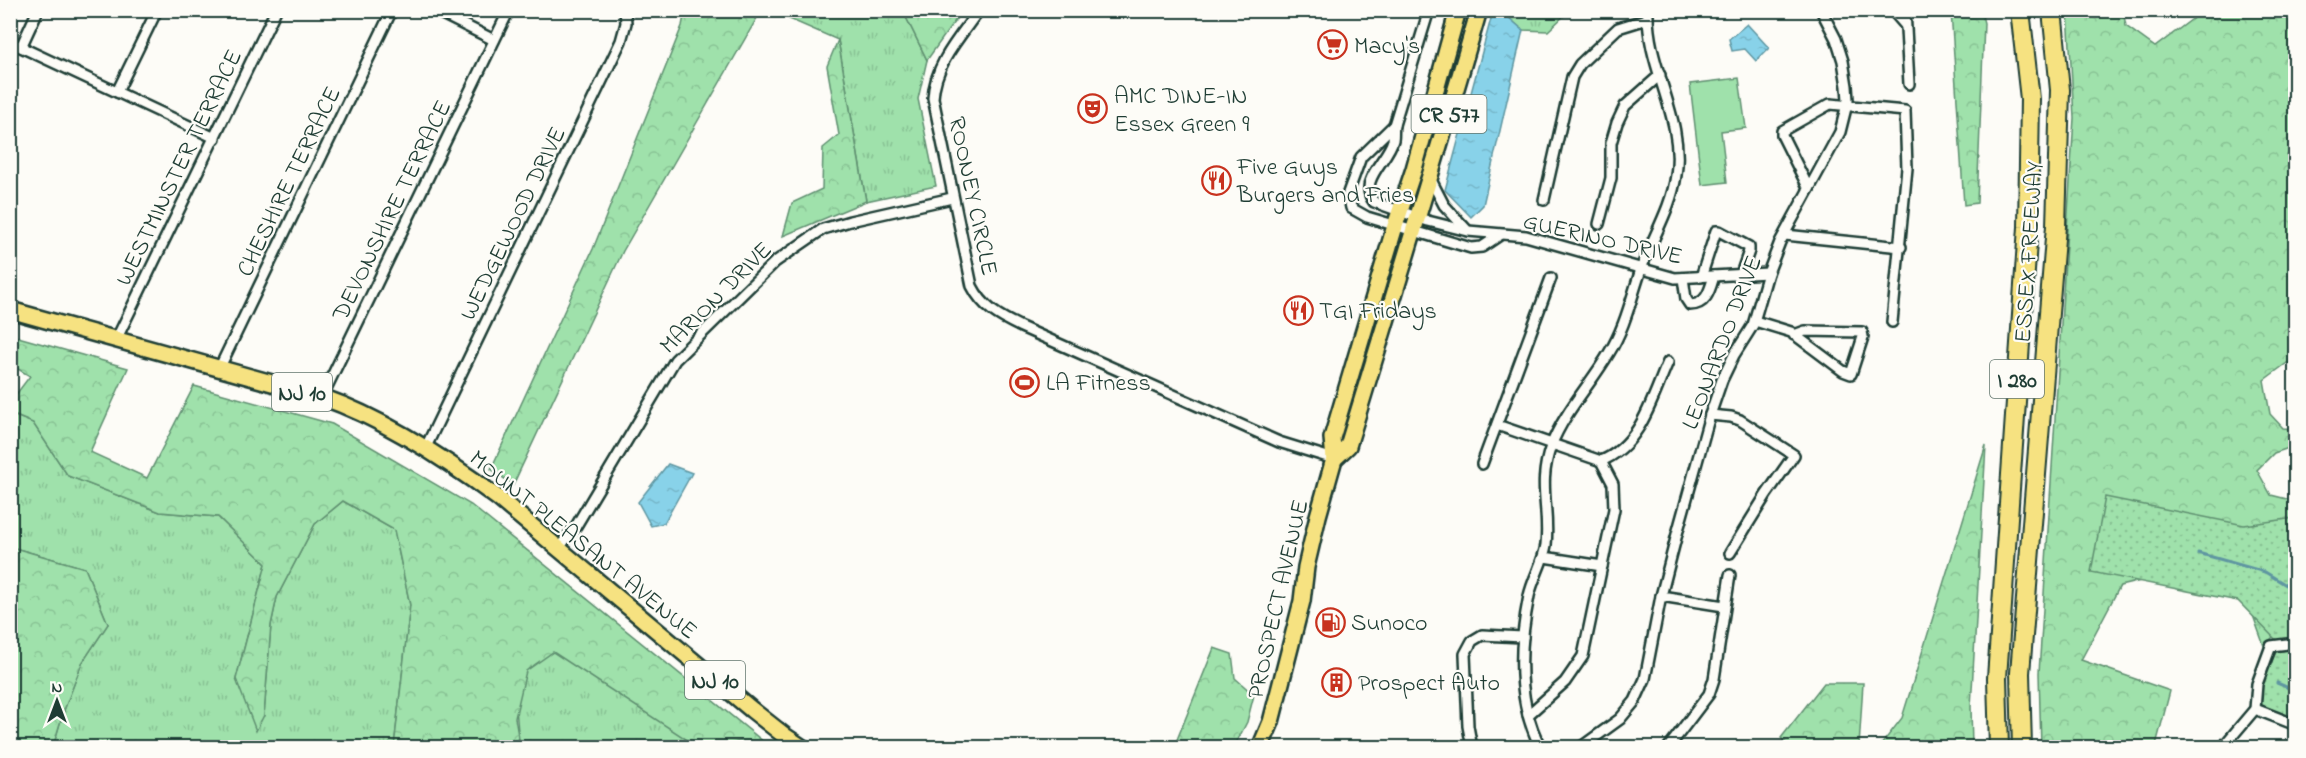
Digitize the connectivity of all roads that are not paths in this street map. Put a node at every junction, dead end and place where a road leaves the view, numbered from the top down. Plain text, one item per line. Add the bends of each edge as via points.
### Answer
1 (38, 10) edge
2 (157, 10) edge
3 (276, 10) edge
4 (392, 10) edge
5 (434, 10) edge
6 (625, 10) edge
7 (979, 10) edge
8 (1429, 10) edge
9 (1458, 10) edge
10 (1479, 10) edge
11 (1821, 10) edge
12 (1892, 10) edge
13 (1905, 10) edge
14 (2020, 10) edge
15 (2052, 10) edge
16 (508, 12) edge
17 (1647, 15) edge
18 (1905, 25) junction
19 (495, 40) junction
20 (10, 42) edge
21 (21, 47) junction
22 (1660, 75) junction
23 (1910, 84) dead end
24 (117, 92) junction
25 (1847, 105) junction
26 (1394, 125) junction
27 (215, 138) junction
28 (1430, 178) junction
29 (1809, 189) junction
30 (10, 196) edge
31 (952, 198) junction
32 (1544, 200) dead end
33 (10, 207) edge
34 (1397, 219) junction
35 (1415, 224) junction
36 (1599, 224) dead end
37 (1468, 231) junction
38 (1500, 235) junction
39 (1785, 235) junction
40 (1900, 247) junction
41 (1641, 269) junction
42 (1768, 273) junction
43 (1741, 274) junction
44 (1714, 276) junction
45 (1701, 277) junction
46 (1551, 278) dead end
47 (1683, 278) junction
48 (10, 310) edge
49 (1755, 321) junction
50 (1892, 322) dead end
51 (1794, 335) junction
52 (116, 340) junction
53 (1668, 362) dead end
54 (219, 369) junction
55 (322, 397) junction
56 (1710, 415) junction
57 (1497, 425) junction
58 (1552, 444) junction
59 (425, 449) junction
60 (1334, 459) junction
61 (1601, 461) junction
62 (1482, 464) dead end
63 (558, 549) junction
64 (1730, 554) dead end
65 (1544, 557) junction
66 (1602, 566) junction
67 (1730, 575) dead end
68 (1661, 596) junction
69 (1724, 606) junction
70 (1523, 637) junction
71 (2295, 643) edge
72 (2255, 709) junction
73 (1528, 715) junction
74 (2295, 725) edge
75 (802, 747) edge
76 (1260, 747) edge
77 (1472, 747) edge
78 (1541, 747) edge
79 (1580, 747) edge
80 (1668, 747) edge
81 (1999, 747) edge
82 (2022, 747) edge
83 (2223, 747) edge

1 - 21 street
2 - 24 street
3 - 27 street, WESTMINSTER TERRACE
4 - 54 street, CHESHIRE TERRACE
5 - 19 street
6 - 59 street, WEDGEWOOD DRIVE via 621,41
7 - 31 street, ROONEY CIRCLE via 944,60 934,86
8 - 26 street
9 - 34 main road, PROSPECT AVENUE / CR 577
10 - 28 main road, PROSPECT AVENUE / CR 577
11 - 25 street, LEONARDO DRIVE via 1843,61
12 - 18 street
13 - 18 street
14 - 81 highway, ESSEX FREEWAY / I 280 via 2030,99 2028,227 1997,678
15 - 82 highway, ESSEX FREEWAY / I 280 via 2060,90 2056,226 2020,673
16 - 19 street, DEVONSHIRE TERRACE
17 - 22 street
17 - 32 street via 1618,28 1580,64 1572,77
18 - 23 street
19 - 55 street, DEVONSHIRE TERRACE
20 - 21 street
21 - 24 street
22 - 36 street via 1626,106 1617,123 1611,143 1611,178
22 - 41 street via 1675,122 1676,176
24 - 27 street
25 - 29 street, LEONARDO DRIVE via 1840,132
25 - 29 street via 1830,104 1782,131
25 - 40 street via 1905,111 1907,168
26 - 34 street via 1393,140 1371,178 1368,193
26 - 34 street via 1361,157 1348,199 1358,214
27 - 52 street, WESTMINSTER TERRACE
28 - 35 main road, PROSPECT AVENUE / CR 577
28 - 37 street via 1444,205
29 - 39 street, LEONARDO DRIVE
30 - 33 street
31 - 60 street, ROONEY CIRCLE via 972,286 993,313 1279,442
31 - 63 street, MARION DRIVE via 823,229 775,262 675,360 576,526
34 - 35 street
34 - 35 street, GUERINO DRIVE
34 - 60 main road, PROSPECT AVENUE / CR 577 via 1332,438
35 - 37 street, GUERINO DRIVE
35 - 38 street, GUERINO DRIVE via 1471,248 1482,247
35 - 60 main road, PROSPECT AVENUE / CR 577 via 1348,446
37 - 38 street, GUERINO DRIVE
38 - 41 street, GUERINO DRIVE via 1545,240
39 - 40 street
39 - 42 street, LEONARDO DRIVE
40 - 50 street
41 - 47 street, GUERINO DRIVE
41 - 58 street via 1616,341
42 - 43 street, GUERINO DRIVE
42 - 49 street, LEONARDO DRIVE
43 - 44 street, GUERINO DRIVE
43 - 45 street via 1749,247 1716,231
44 - 45 street, GUERINO DRIVE
44 - 47 street via 1704,300 1697,305 1686,299
45 - 47 street, GUERINO DRIVE
46 - 57 street
48 - 52 main road, MOUNT PLEASANT AVENUE / NJ 10
49 - 51 street
49 - 56 street, LEONARDO DRIVE via 1722,380
51 - 51 street via 1843,371 1851,374 1862,332 1805,331
52 - 54 main road, MOUNT PLEASANT AVENUE / NJ 10
53 - 61 street via 1636,434 1614,456
54 - 55 main road, MOUNT PLEASANT AVENUE / NJ 10
55 - 59 main road, MOUNT PLEASANT AVENUE / NJ 10
56 - 64 street via 1740,420 1794,455
56 - 68 street, LEONARDO DRIVE
57 - 58 street
57 - 62 street
58 - 61 street
58 - 65 street via 1543,482
59 - 63 main road, MOUNT PLEASANT AVENUE / NJ 10 via 466,475
60 - 76 main road, PROSPECT AVENUE / CR 577 via 1280,689
61 - 66 street via 1615,495
63 - 75 main road, MOUNT PLEASANT AVENUE / NJ 10
65 - 66 street
65 - 70 street via 1529,594
66 - 73 street via 1583,656 1565,682
67 - 69 street
68 - 69 street
68 - 79 street, LEONARDO DRIVE via 1645,679 1635,701 1620,720
69 - 80 street via 1714,679 1708,694
70 - 73 street via 1523,691
70 - 77 street via 1482,635 1472,641 1465,654
71 - 72 street via 2271,646 2257,684
72 - 74 street
72 - 83 street
73 - 78 street

